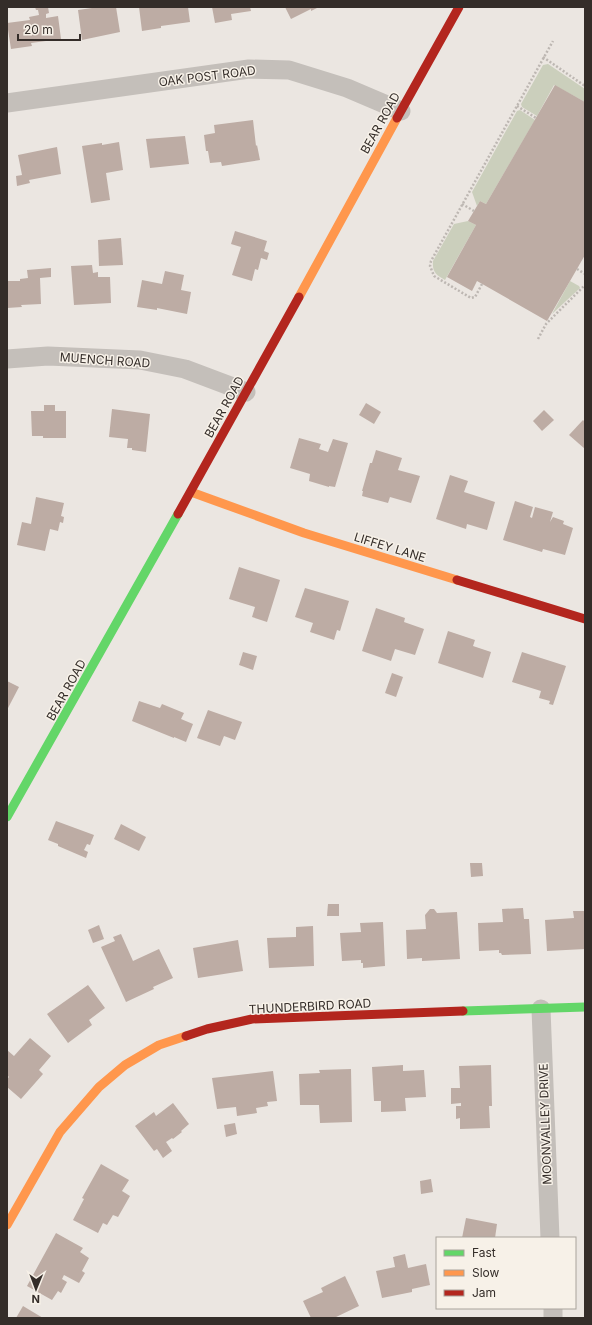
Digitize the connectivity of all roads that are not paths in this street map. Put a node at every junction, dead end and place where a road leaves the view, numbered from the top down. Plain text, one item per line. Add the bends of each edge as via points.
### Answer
1 (459, 7) edge
2 (7, 103) edge
3 (401, 111) junction
4 (7, 360) edge
5 (246, 392) junction
6 (191, 492) junction
7 (585, 619) edge
8 (7, 818) edge
9 (585, 1007) edge
10 (541, 1009) junction
11 (7, 1225) edge
12 (550, 1237) edge

1 - 3 street, BEAR ROAD
2 - 3 street, OAK POST ROAD via 249,69 289,70 347,88
3 - 5 street, BEAR ROAD
4 - 5 street, MUENCH ROAD via 48,356 140,360 186,369
5 - 6 street, BEAR ROAD
6 - 7 street, LIFFEY LANE via 304,533
6 - 8 street, BEAR ROAD
9 - 10 street, THUNDERBIRD ROAD
10 - 11 street, THUNDERBIRD ROAD via 252,1019 207,1029 159,1045 125,1065 99,1087 60,1132
10 - 12 street, MOONVALLEY DRIVE

